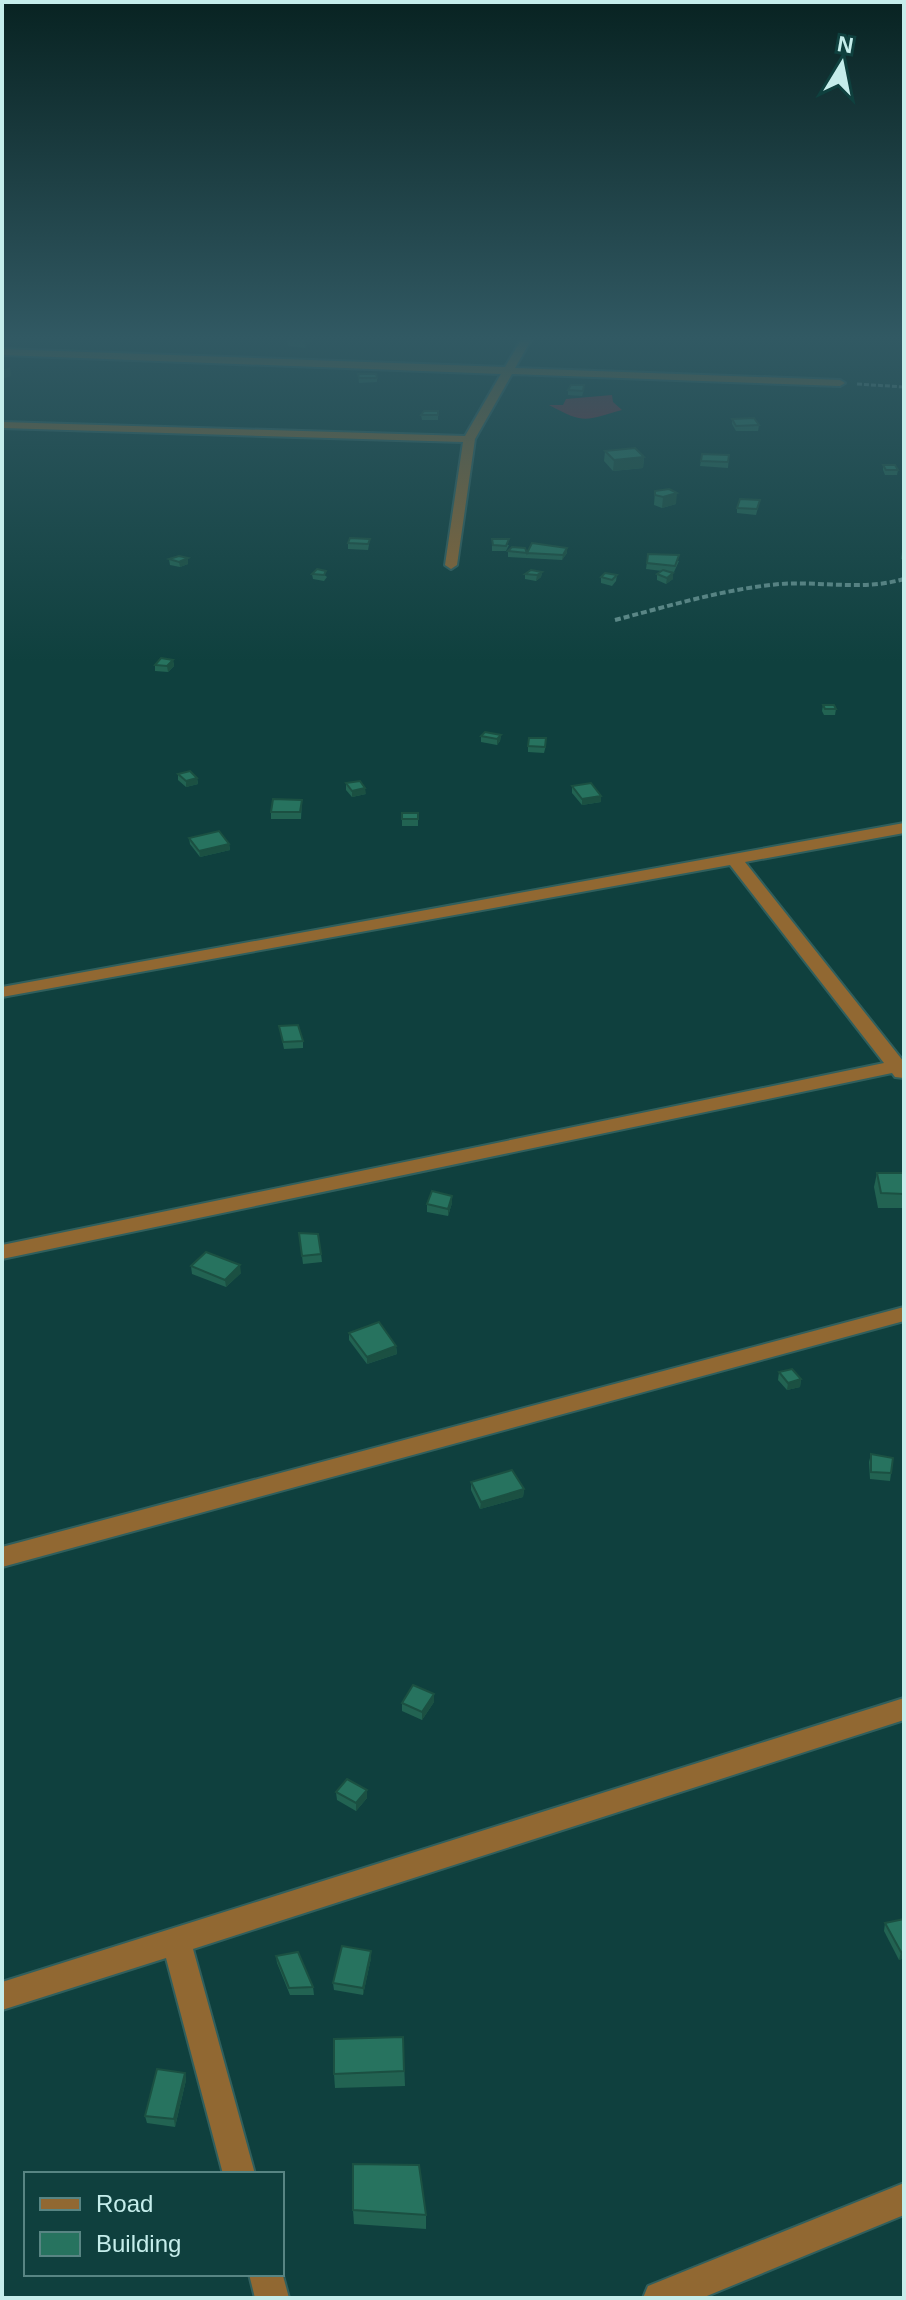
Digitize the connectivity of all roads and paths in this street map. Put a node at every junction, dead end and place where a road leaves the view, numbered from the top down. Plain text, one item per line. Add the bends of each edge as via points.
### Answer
1 (468, 447) edge
2 (451, 565) dead end
3 (904, 579) edge
4 (615, 620) dead end
5 (904, 828) edge
6 (734, 859) junction
7 (2, 992) edge
8 (900, 1070) edge
9 (2, 1252) edge
10 (904, 1314) edge
11 (2, 1557) edge
12 (904, 1709) edge
13 (176, 1941) junction
14 (2, 1996) edge
15 (238, 2172) edge
16 (904, 2199) edge
17 (266, 2276) edge
18 (272, 2298) edge
19 (660, 2298) edge

1 - 2 street
3 - 4 path via 872,587 783,584
5 - 6 street
6 - 7 street
6 - 8 street
8 - 9 street
10 - 11 street
12 - 13 street
13 - 14 street
13 - 15 street
16 - 19 street
17 - 18 street

